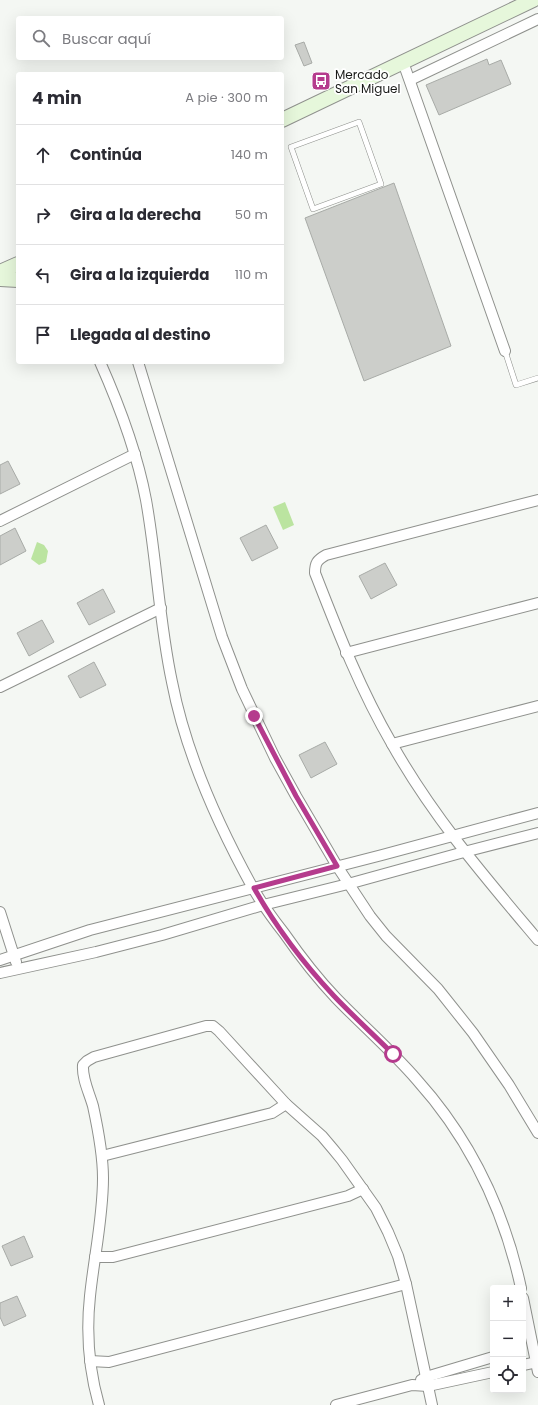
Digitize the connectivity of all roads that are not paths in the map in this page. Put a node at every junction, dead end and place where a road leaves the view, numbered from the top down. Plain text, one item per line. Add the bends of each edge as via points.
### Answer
1 (533, 0) edge
2 (538, 19) edge
3 (403, 62) junction
4 (410, 80) junction
5 (284, 119) edge
6 (359, 122) joint
7 (16, 265) edge
8 (0, 272) edge
9 (0, 279) edge
10 (16, 280) edge
11 (504, 351) joint
12 (101, 364) edge
13 (139, 364) edge
14 (538, 378) edge
15 (135, 454) junction
16 (538, 500) edge
17 (0, 521) edge
18 (538, 603) edge
19 (161, 608) junction
20 (346, 653) junction
21 (0, 687) edge
22 (538, 706) edge
23 (392, 744) junction
24 (538, 813) edge
25 (538, 832) edge
26 (451, 835) junction
27 (464, 852) junction
28 (337, 866) junction
29 (348, 884) junction
30 (254, 888) junction
31 (263, 905) junction
32 (0, 912) edge
33 (538, 940) edge
34 (14, 956) junction
35 (0, 960) edge
36 (18, 969) junction
37 (0, 974) edge
38 (286, 1104) junction
39 (538, 1133) edge
40 (102, 1156) junction
41 (363, 1189) junction
42 (95, 1257) junction
43 (406, 1284) junction
44 (520, 1285) edge
45 (526, 1316) edge
46 (531, 1346) edge
47 (490, 1358) edge
48 (90, 1361) junction
49 (526, 1365) edge
50 (537, 1365) edge
51 (490, 1372) edge
52 (427, 1381) junction
53 (99, 1405) edge
54 (336, 1405) edge
55 (432, 1405) edge

1 - 3 main road
2 - 4 street
3 - 4 street
3 - 5 main road
4 - 11 street
6 - 6 lane via 291,147 313,209 381,184
7 - 8 main road
9 - 10 main road
11 - 14 lane via 516,385
12 - 15 street
13 - 28 street via 212,607 237,677 275,758
15 - 17 street
15 - 19 street via 150,522
16 - 20 street via 326,555 319,559 315,573
18 - 20 street
19 - 21 street
19 - 30 street via 172,683 193,757 209,799
20 - 23 street
22 - 23 street
23 - 26 street
24 - 26 street
25 - 27 street
26 - 27 street
26 - 28 street
27 - 29 street
27 - 33 street
28 - 29 street
28 - 30 street
29 - 31 street
29 - 39 street via 386,936 438,989 473,1034 509,1085
30 - 31 street
30 - 34 street via 90,930
31 - 36 street via 162,935
31 - 44 street via 313,972 418,1080 457,1132 489,1188 501,1217
32 - 34 street
34 - 35 street
34 - 36 street
36 - 37 street
38 - 40 street via 272,1113
38 - 40 street via 213,1026 94,1057 83,1065 82,1072 92,1105
38 - 41 street via 326,1140
40 - 42 street via 101,1226
41 - 42 street via 348,1196 114,1257
41 - 43 street via 388,1232
42 - 48 street via 88,1328
43 - 48 street via 110,1362
43 - 52 street
45 - 46 street
46 - 50 street
47 - 52 street
48 - 53 street
49 - 50 street
51 - 52 street
52 - 54 street
52 - 55 street

